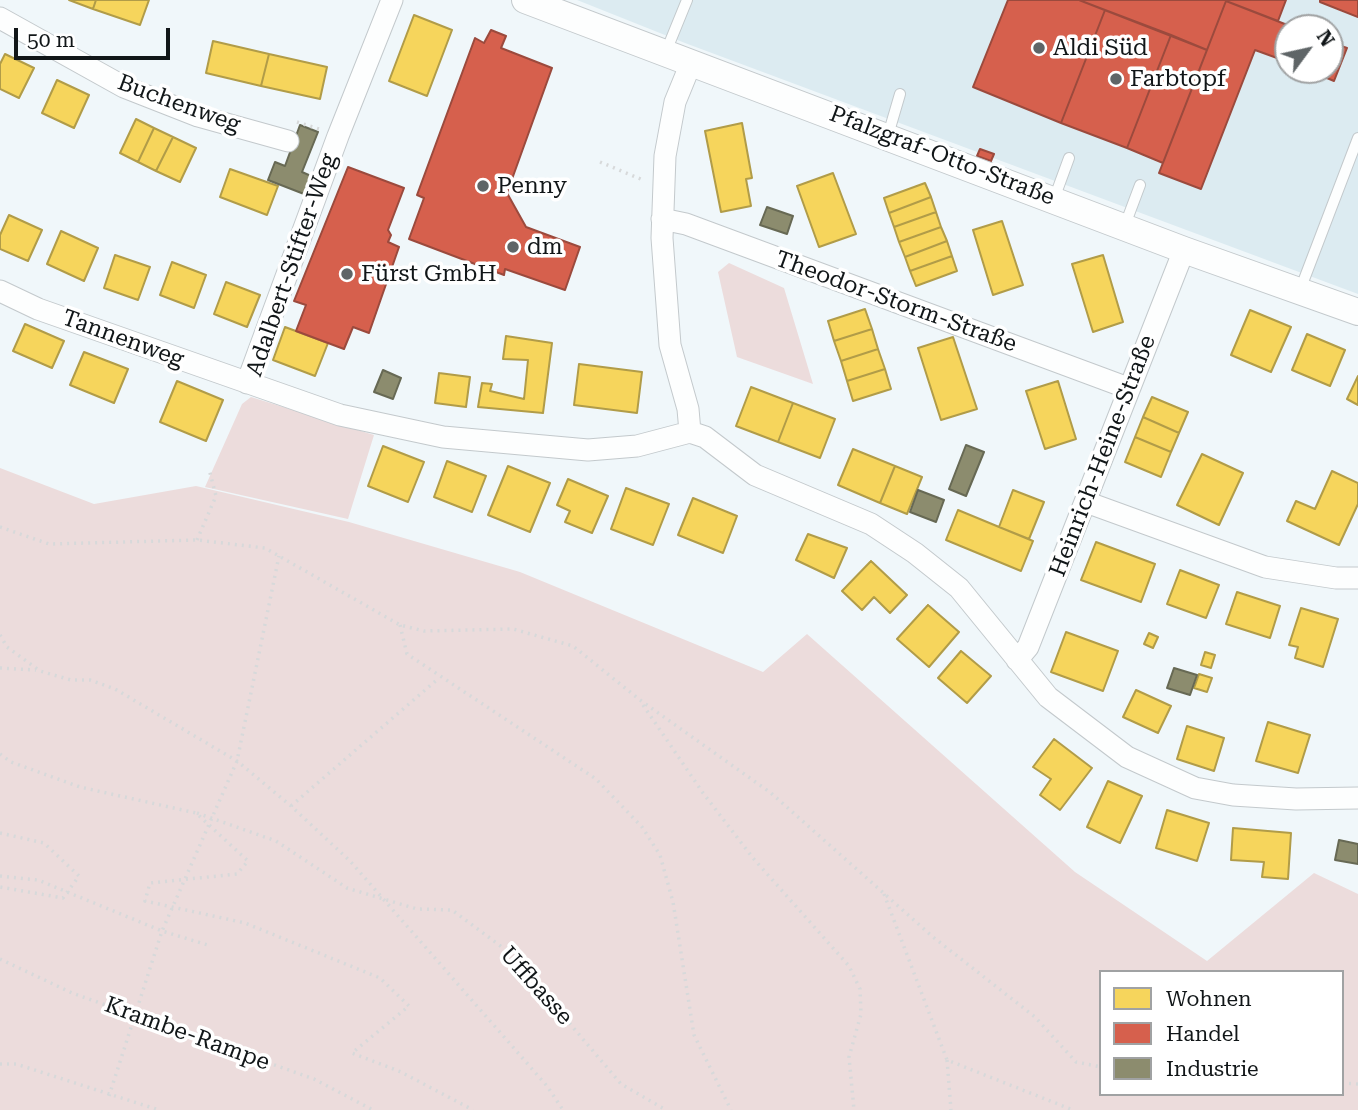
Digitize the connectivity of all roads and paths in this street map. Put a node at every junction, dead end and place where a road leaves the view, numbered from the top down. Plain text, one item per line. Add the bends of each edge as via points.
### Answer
1 (392, 0) edge
2 (525, 0) edge
3 (687, 0) edge
4 (0, 18) edge
5 (665, 54) junction
6 (691, 63) junction
7 (900, 94) dead end
8 (888, 135) junction
9 (338, 136) junction
10 (1358, 138) edge
11 (288, 141) joint
12 (1069, 158) dead end
13 (600, 162) dead end
14 (651, 182) dead end
15 (1140, 185) dead end
16 (1054, 199) junction
17 (662, 219) junction
18 (1125, 225) junction
19 (1184, 250) junction
20 (0, 291) edge
21 (1299, 293) junction
22 (1358, 312) edge
23 (247, 383) junction
24 (1128, 388) junction
25 (690, 432) junction
26 (209, 470) dead end
27 (1086, 502) junction
28 (0, 527) edge
29 (197, 540) junction
30 (279, 555) junction
31 (1358, 578) edge
32 (400, 625) junction
33 (0, 635) edge
34 (2, 641) edge
35 (1017, 660) junction
36 (0, 668) edge
37 (40, 671) junction
38 (439, 677) junction
39 (640, 701) junction
40 (0, 754) edge
41 (237, 761) junction
42 (1358, 798) edge
43 (291, 806) junction
44 (196, 813) junction
45 (210, 818) junction
46 (208, 824) junction
47 (0, 832) edge
48 (0, 876) edge
49 (185, 879) junction
50 (0, 887) edge
51 (67, 893) junction
52 (883, 894) junction
53 (383, 899) junction
54 (173, 907) junction
55 (162, 931) junction
56 (211, 946) dead end
57 (0, 959) edge
58 (135, 1014) junction
59 (947, 1059) junction
60 (0, 1064) edge
61 (1099, 1067) edge
62 (109, 1096) junction
63 (159, 1110) edge
64 (373, 1110) edge
65 (473, 1110) edge
66 (563, 1110) edge
67 (666, 1110) edge
68 (731, 1110) edge
69 (854, 1110) edge
70 (951, 1110) edge
71 (1073, 1110) edge

1 - 9 street, Adalbert-Stifter-Weg
2 - 5 street, Pfalzgraf-Otto-Straße
3 - 5 lane
4 - 11 street, Buchenweg via 124,87 198,116
5 - 6 street, Pfalzgraf-Otto-Straße
6 - 8 street, Pfalzgraf-Otto-Straße
6 - 17 street via 675,102 665,156
7 - 8 lane
8 - 16 street, Pfalzgraf-Otto-Straße
9 - 11 path via 298,121
9 - 23 street, Adalbert-Stifter-Weg
10 - 21 lane
12 - 16 lane
13 - 14 path
15 - 18 lane
16 - 18 street, Pfalzgraf-Otto-Straße
17 - 24 street, Theodor-Storm-Straße via 686,223
17 - 25 street via 670,345
18 - 19 street, Pfalzgraf-Otto-Straße
19 - 21 street, Pfalzgraf-Otto-Straße
19 - 24 street, Heinrich-Heine-Straße
20 - 23 street, Tannenweg via 38,309
21 - 22 street, Pfalzgraf-Otto-Straße
23 - 25 street, Adalbert-Stifter-Weg via 340,415 443,437 588,450 637,446
24 - 27 street, Heinrich-Heine-Straße
25 - 35 street via 705,437 755,475 871,524 915,553 960,588
26 - 29 path via 216,496
27 - 31 street via 1265,567
27 - 35 street, Heinrich-Heine-Straße via 1028,647
28 - 29 path via 49,544
29 - 30 path via 253,546
30 - 32 path
30 - 41 path
32 - 38 path via 407,654
32 - 39 path via 424,631 513,629 573,646
33 - 34 path
34 - 37 path
35 - 42 street via 1048,697 1106,742 1127,757 1195,788 1296,799
36 - 37 path
37 - 41 path via 115,689
38 - 43 path
38 - 68 path via 596,779 642,827 660,855 673,902 694,1035
39 - 52 path via 771,793
39 - 69 path via 754,858 849,966 860,989 861,1014 849,1057
40 - 44 path, Uffbasse via 80,787
41 - 43 path
41 - 45 path
43 - 53 path
44 - 45 path, Uffbasse
44 - 46 path
45 - 46 path
45 - 53 path, Uffbasse via 276,841 347,888
46 - 49 path
46 - 49 path via 248,861 237,874
47 - 51 path via 44,843 79,876
48 - 51 path via 38,880
49 - 54 path
49 - 54 path via 150,883 145,901
50 - 51 path via 63,898
51 - 55 path
52 - 59 path
52 - 61 path via 1035,1017 1076,1062
53 - 66 path
53 - 67 path, Uffbasse via 417,909 452,910 510,953 621,1084
54 - 55 path
54 - 65 path via 245,923 380,978 409,1006 352,1052
55 - 56 path
55 - 58 path
57 - 58 path, Krambe-Rampe via 72,993
58 - 62 path
58 - 64 path, Krambe-Rampe via 314,1079
59 - 70 path
59 - 71 path
60 - 62 path via 16,1064
62 - 63 path

